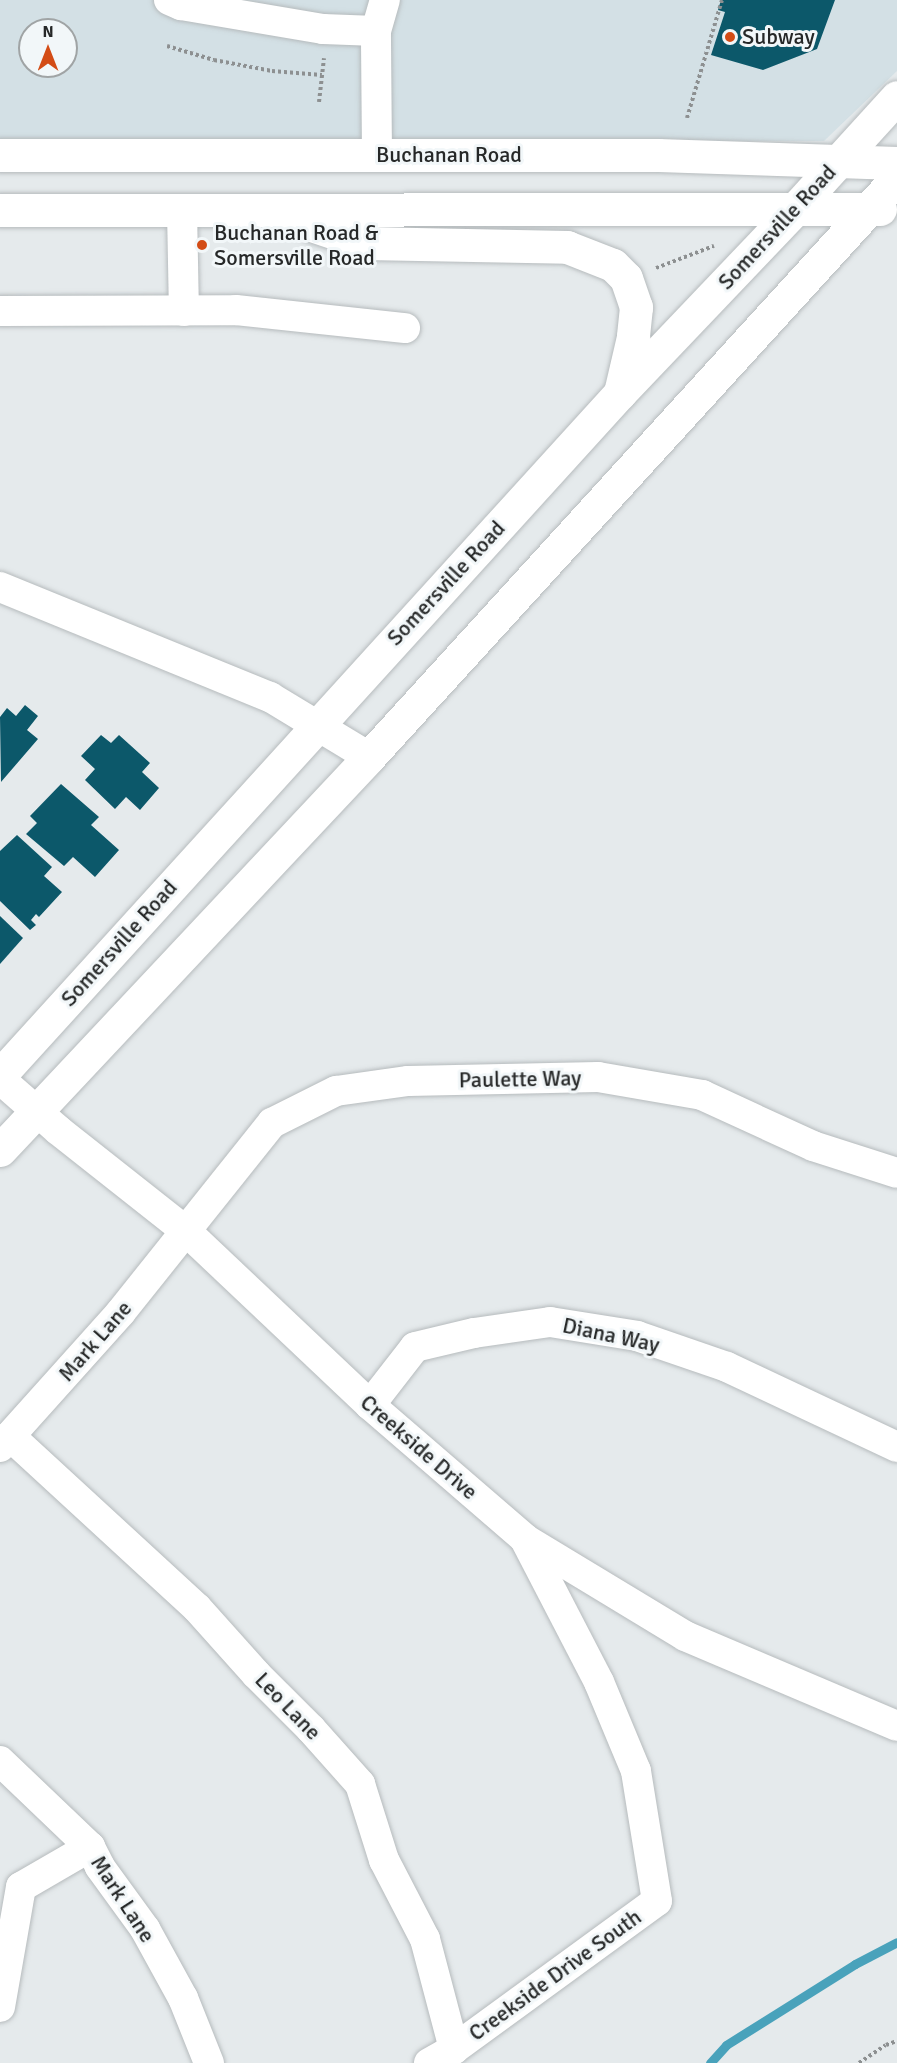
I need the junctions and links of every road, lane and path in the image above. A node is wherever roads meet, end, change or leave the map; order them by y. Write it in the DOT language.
graph roads {
  1 [pos="169,0"];
  2 [pos="385,0"];
  3 [pos="722,0"];
  4 [pos="277,10"];
  5 [pos="376,31"];
  6 [pos="167,46"];
  7 [pos="322,75"];
  8 [pos="897,97"];
  9 [pos="687,118"];
  10 [pos="0,155"];
  11 [pos="377,155"];
  12 [pos="840,160"];
  13 [pos="897,163"];
  14 [pos="897,178"];
  15 [pos="795,209"];
  16 [pos="882,209"];
  17 [pos="0,210"];
  18 [pos="182,210"];
  19 [pos="269,211"];
  20 [pos="723,243"];
  21 [pos="649,271"];
  22 [pos="0,311"];
  23 [pos="184,311"];
  24 [pos="405,328"];
  25 [pos="620,393"];
  26 [pos="0,587"];
  27 [pos="317,724"];
  28 [pos="369,757"];
  29 [pos="0,1077"];
  30 [pos="35,1111"];
  31 [pos="0,1150"];
  32 [pos="897,1173"];
  33 [pos="187,1232"];
  34 [pos="370,1405"];
  35 [pos="5,1441"];
  36 [pos="897,1447"];
  37 [pos="525,1539"];
  38 [pos="897,1726"];
  39 [pos="0,1761"];
  40 [pos="90,1847"];
  41 [pos="0,2007"];
  42 [pos="897,2042"];
  43 [pos="441,2056"];
  44 [pos="209,2063"];
  45 [pos="860,2063"];
  1 -- 4 [label="street"];
  2 -- 5 [label="street"];
  3 -- 9 [label="path"];
  4 -- 5 [label="street"];
  5 -- 11 [label="street"];
  6 -- 7 [label="path"];
  8 -- 12 [label="main road, Somersville Road"];
  10 -- 11 [label="main road, Buchanan Road"];
  11 -- 12 [label="main road, Buchanan Road"];
  12 -- 13 [label="main road, Buchanan Road"];
  12 -- 15 [label="main road, Somersville Road"];
  14 -- 16 [label="main road"];
  15 -- 16 [label="main road"];
  15 -- 19 [label="main road"];
  15 -- 25 [label="main road, Somersville Road"];
  16 -- 28 [label="main road"];
  17 -- 18 [label="main road"];
  18 -- 19 [label="main road"];
  18 -- 23 [label="street"];
  19 -- 25 [label="main road"];
  20 -- 21 [label="path"];
  22 -- 23 [label="street"];
  23 -- 24 [label="street"];
  25 -- 27 [label="main road, Somersville Road"];
  26 -- 27 [label="street"];
  27 -- 28 [label="street"];
  27 -- 29 [label="main road, Somersville Road"];
  28 -- 30 [label="main road"];
  29 -- 30 [label="street, Creekside Drive"];
  30 -- 31 [label="main road"];
  30 -- 33 [label="street, Creekside Drive"];
  32 -- 33 [label="street, Paulette Way"];
  33 -- 34 [label="street, Creekside Drive"];
  33 -- 35 [label="street, Mark Lane"];
  34 -- 36 [label="street, Diana Way"];
  34 -- 37 [label="street, Creekside Drive"];
  35 -- 43 [label="street, Leo Lane"];
  37 -- 38 [label="street, Creekside Drive"];
  37 -- 43 [label="street, Creekside Drive South"];
  39 -- 40 [label="street, Mark Lane"];
  40 -- 41 [label="street"];
  40 -- 44 [label="street, Mark Lane"];
  42 -- 45 [label="path"];
}
